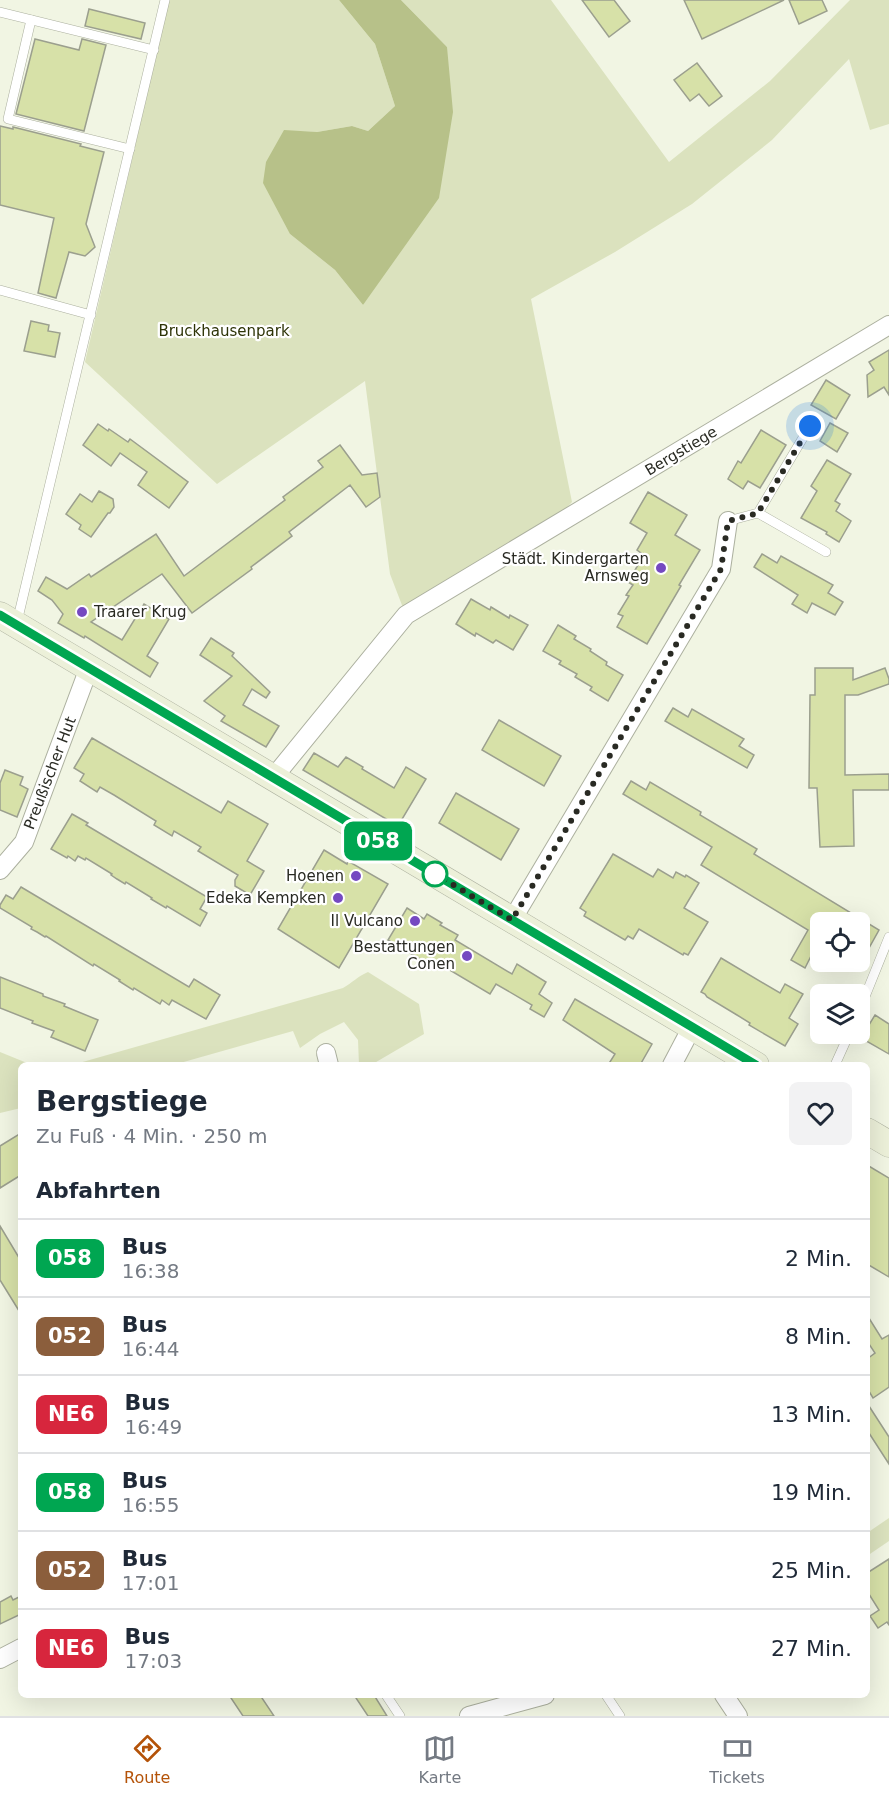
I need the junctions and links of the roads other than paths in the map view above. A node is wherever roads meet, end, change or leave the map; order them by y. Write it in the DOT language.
graph roads {
  1 [pos="165,0"];
  2 [pos="0,12"];
  3 [pos="31,20"];
  4 [pos="154,50"];
  5 [pos="4,118"];
  6 [pos="130,149"];
  7 [pos="0,290"];
  8 [pos="91,315"];
  9 [pos="889,325"];
  10 [pos="810,426"];
  11 [pos="758,513"];
  12 [pos="728,521"];
  13 [pos="826,552"];
  14 [pos="8,620"];
  15 [pos="89,668"];
  16 [pos="273,778"];
  17 [pos="0,870"];
  18 [pos="512,920"];
  19 [pos="889,937"];
  20 [pos="870,984"];
  21 [pos="692,1027"];
  22 [pos="844,1044"];
  23 [pos="674,1062"];
  24 [pos="751,1062"];
  25 [pos="836,1062"];
  26 [pos="870,1133"];
  27 [pos="889,1144"];
  28 [pos="18,1650"];
  29 [pos="0,1659"];
  30 [pos="388,1698"];
  31 [pos="531,1698"];
  32 [pos="608,1698"];
  33 [pos="726,1698"];
  34 [pos="400,1716"];
  35 [pos="469,1716"];
  36 [pos="620,1716"];
  37 [pos="738,1716"];
  1 -- 4 [label="lane"];
  2 -- 3 [label="lane"];
  3 -- 4 [label="lane"];
  3 -- 5 [label="lane"];
  4 -- 6 [label="lane"];
  5 -- 6 [label="lane"];
  6 -- 8 [label="lane"];
  7 -- 8 [label="lane"];
  8 -- 14 [label="lane"];
  9 -- 16 [label="street, Bergstiege"];
  10 -- 11 [label="lane"];
  11 -- 12 [label="lane"];
  11 -- 13 [label="lane"];
  12 -- 18 [label="street"];
  14 -- 15 [label="main road"];
  15 -- 16 [label="main road"];
  15 -- 17 [label="street, Preußischer Hut"];
  16 -- 18 [label="main road"];
  18 -- 21 [label="main road"];
  19 -- 20 [label="lane"];
  21 -- 23 [label="street"];
  21 -- 24 [label="main road"];
  22 -- 25 [label="lane"];
  26 -- 27 [label="main road"];
  28 -- 29 [label="street"];
  30 -- 34 [label="lane"];
  31 -- 35 [label="street"];
  32 -- 36 [label="lane"];
  33 -- 37 [label="street"];
}
